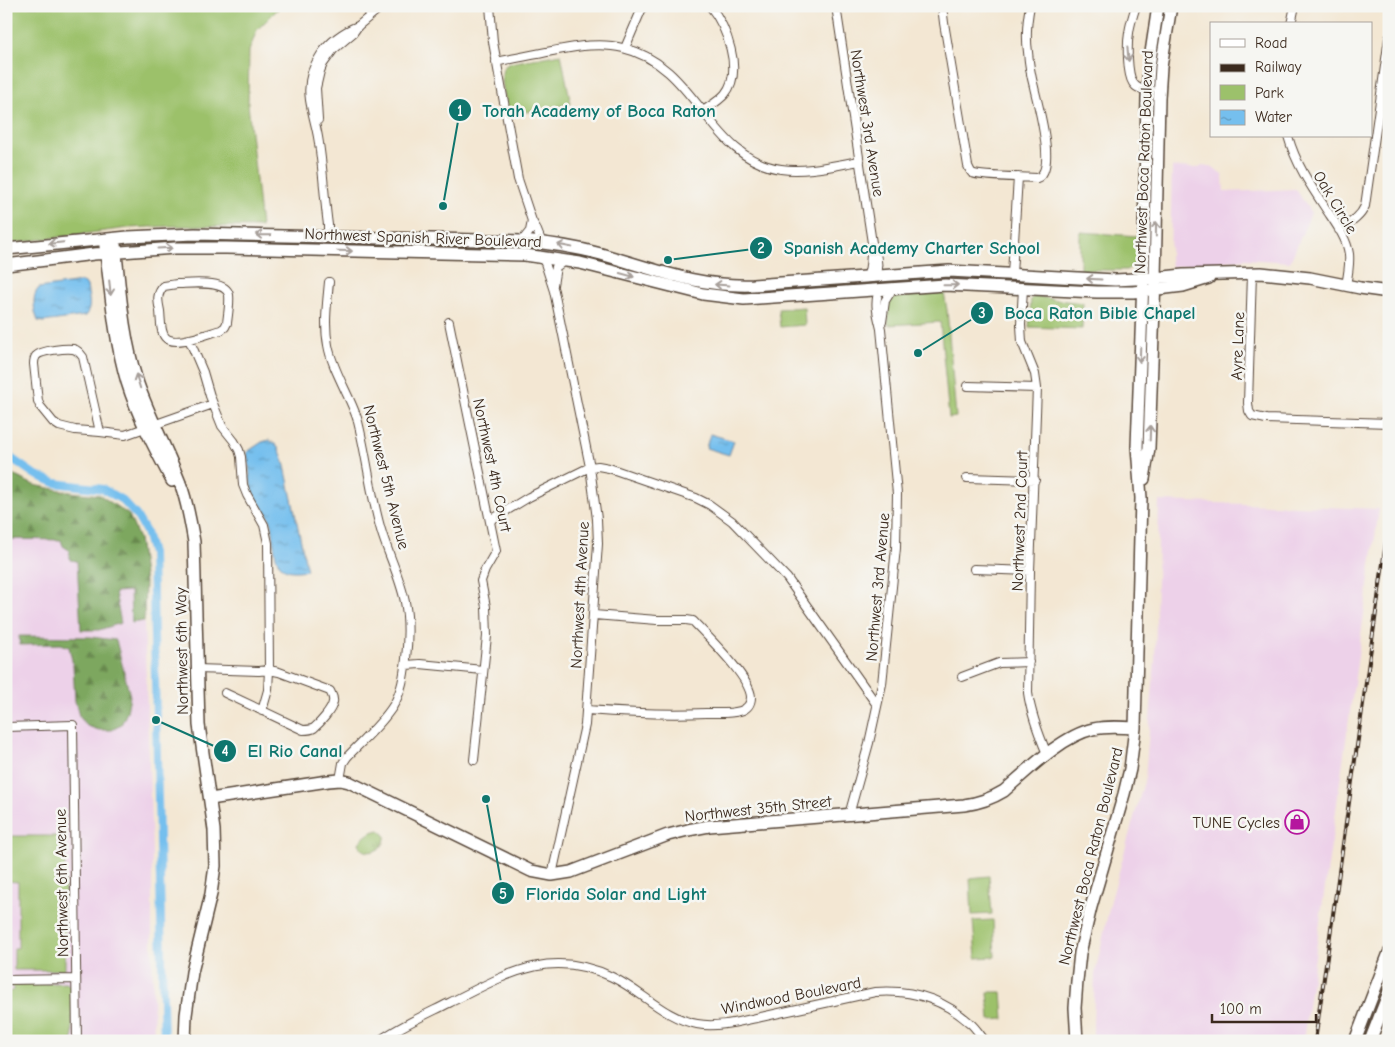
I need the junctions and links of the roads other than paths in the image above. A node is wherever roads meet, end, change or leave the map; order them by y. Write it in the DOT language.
graph roads {
  1 [pos="382,6"];
  2 [pos="490,6"];
  3 [pos="643,6"];
  4 [pos="710,6"];
  5 [pos="836,6"];
  6 [pos="942,6"];
  7 [pos="1030,6"];
  8 [pos="1136,6"];
  9 [pos="1158,6"];
  10 [pos="1170,6"];
  11 [pos="1295,6"];
  12 [pos="1291,22"];
  13 [pos="1389,38"];
  14 [pos="625,48"];
  15 [pos="496,62"];
  16 [pos="1160,81"];
  17 [pos="1147,90"];
  18 [pos="703,111"];
  19 [pos="1289,138"];
  20 [pos="860,161"];
  21 [pos="1018,177"];
  22 [pos="532,221"];
  23 [pos="1339,230"];
  24 [pos="328,237"];
  25 [pos="110,239"];
  26 [pos="522,242"];
  27 [pos="542,243"];
  28 [pos="6,249"];
  29 [pos="252,249"];
  30 [pos="111,252"];
  31 [pos="540,256"];
  32 [pos="565,260"];
  33 [pos="6,265"];
  34 [pos="952,271"];
  35 [pos="1252,273"];
  36 [pos="1012,274"];
  37 [pos="1222,275"];
  38 [pos="871,276"];
  39 [pos="1155,278"];
  40 [pos="1143,279"];
  41 [pos="329,282"];
  42 [pos="794,282"];
  43 [pos="1346,285"];
  44 [pos="553,287"];
  45 [pos="893,288"];
  46 [pos="1023,288"];
  47 [pos="880,289"];
  48 [pos="1155,290"];
  49 [pos="1142,292"];
  50 [pos="1389,292"];
  51 [pos="804,295"];
  52 [pos="728,298"];
  53 [pos="450,322"];
  54 [pos="881,329"];
  55 [pos="189,339"];
  56 [pos="968,386"];
  57 [pos="1037,388"];
  58 [pos="213,404"];
  59 [pos="1389,423"];
  60 [pos="150,427"];
  61 [pos="100,432"];
  62 [pos="590,467"];
  63 [pos="967,478"];
  64 [pos="1034,480"];
  65 [pos="1141,498"];
  66 [pos="491,520"];
  67 [pos="974,569"];
  68 [pos="1030,571"];
  69 [pos="594,615"];
  70 [pos="1029,662"];
  71 [pos="406,664"];
  72 [pos="197,669"];
  73 [pos="269,670"];
  74 [pos="483,670"];
  75 [pos="962,677"];
  76 [pos="225,693"];
  77 [pos="877,706"];
  78 [pos="587,710"];
  79 [pos="262,711"];
  80 [pos="6,727"];
  81 [pos="1135,728"];
  82 [pos="1047,754"];
  83 [pos="474,760"];
  84 [pos="340,780"];
  85 [pos="210,799"];
  86 [pos="849,815"];
  87 [pos="552,875"];
  88 [pos="1389,952"];
  89 [pos="76,978"];
  90 [pos="6,980"];
  91 [pos="1389,992"];
  92 [pos="1365,1013"];
  93 [pos="1384,1013"];
  94 [pos="77,1041"];
  95 [pos="185,1041"];
  96 [pos="379,1041"];
  97 [pos="985,1041"];
  98 [pos="1077,1041"];
  99 [pos="1355,1041"];
  100 [pos="1370,1041"];
  1 -- 24 [label="street"];
  2 -- 15 [label="street"];
  3 -- 14 [label="street"];
  4 -- 18 [label="street"];
  5 -- 20 [label="street, Northwest 3rd Avenue"];
  6 -- 21 [label="street"];
  7 -- 21 [label="street"];
  8 -- 17 [label="street, one-way"];
  9 -- 17 [label="street, Northwest Boca Raton Boulevard"];
  10 -- 16 [label="street, Northwest Boca Raton Boulevard"];
  11 -- 12 [label="street"];
  13 -- 23 [label="street"];
  14 -- 15 [label="street"];
  14 -- 18 [label="street"];
  15 -- 22 [label="street"];
  16 -- 17 [label="street"];
  39 -- 16 [label="street, Northwest Boca Raton Boulevard, one-way"];
  17 -- 40 [label="street, Northwest Boca Raton Boulevard"];
  18 -- 20 [label="street"];
  19 -- 23 [label="street, Oak Circle"];
  20 -- 38 [label="street, Northwest 3rd Avenue"];
  21 -- 36 [label="street"];
  22 -- 26 [label="street"];
  22 -- 27 [label="street"];
  23 -- 43 [label="street, Oak Circle"];
  24 -- 25 [label="street, Northwest Spanish River Boulevard, one-way"];
  24 -- 26 [label="street, Northwest Spanish River Boulevard"];
  24 -- 29 [label="street"];
  25 -- 28 [label="street, Northwest Spanish River Boulevard, one-way"];
  25 -- 30 [label="street, Northwest 6th Way"];
  26 -- 27 [label="street, Northwest Spanish River Boulevard"];
  42 -- 27 [label="street, Northwest Spanish River Boulevard, one-way"];
  30 -- 29 [label="street, Northwest Spanish River Boulevard, one-way"];
  29 -- 31 [label="street, Northwest Spanish River Boulevard, one-way"];
  30 -- 33 [label="street, Northwest Spanish River Boulevard"];
  30 -- 60 [label="street, Northwest 6th Way"];
  31 -- 32 [label="street, Northwest Spanish River Boulevard"];
  31 -- 44 [label="street, Northwest 4th Avenue"];
  32 -- 44 [label="street, Northwest 4th Avenue"];
  32 -- 52 [label="street, Northwest Spanish River Boulevard, one-way"];
  34 -- 36 [label="street, Northwest Spanish River Boulevard"];
  34 -- 38 [label="street, Northwest Spanish River Boulevard"];
  34 -- 47 [label="street"];
  35 -- 37 [label="street, Northwest Spanish River Boulevard"];
  35 -- 43 [label="street, Northwest Spanish River Boulevard"];
  35 -- 59 [label="street, Ayre Lane"];
  40 -- 36 [label="street, Northwest Spanish River Boulevard, one-way"];
  37 -- 39 [label="street, Northwest Spanish River Boulevard"];
  37 -- 48 [label="street, Northwest Spanish River Boulevard"];
  38 -- 42 [label="street, Northwest Spanish River Boulevard"];
  38 -- 51 [label="street"];
  39 -- 40 [label="street, Northwest Spanish River Boulevard"];
  39 -- 48 [label="street, Northwest Boca Raton Boulevard"];
  40 -- 49 [label="street, Northwest Boca Raton Boulevard"];
  41 -- 71 [label="street, Northwest 5th Avenue"];
  42 -- 52 [label="street"];
  43 -- 50 [label="street, Northwest Spanish River Boulevard"];
  44 -- 62 [label="street, Northwest 4th Avenue"];
  45 -- 46 [label="street, Northwest Spanish River Boulevard, one-way"];
  45 -- 47 [label="street, Northwest Spanish River Boulevard"];
  45 -- 54 [label="street, Northwest 3rd Avenue"];
  46 -- 49 [label="street, Northwest Spanish River Boulevard"];
  46 -- 57 [label="street, Northwest 2nd Court"];
  47 -- 51 [label="street, Northwest Spanish River Boulevard"];
  47 -- 54 [label="street, Northwest 3rd Avenue"];
  48 -- 49 [label="street, Northwest Spanish River Boulevard"];
  65 -- 48 [label="street, Northwest Boca Raton Boulevard, one-way"];
  49 -- 65 [label="street, Northwest Boca Raton Boulevard, one-way"];
  51 -- 52 [label="street, Northwest Spanish River Boulevard"];
  53 -- 66 [label="street, Northwest 4th Court"];
  54 -- 77 [label="street, Northwest 3rd Avenue"];
  55 -- 55 [label="street"];
  55 -- 58 [label="street"];
  56 -- 57 [label="street"];
  57 -- 64 [label="street, Northwest 2nd Court"];
  58 -- 60 [label="street"];
  58 -- 73 [label="street"];
  60 -- 61 [label="street"];
  60 -- 72 [label="street, Northwest 6th Way"];
  61 -- 61 [label="street"];
  62 -- 66 [label="street"];
  62 -- 69 [label="street, Northwest 4th Avenue"];
  62 -- 77 [label="street"];
  63 -- 64 [label="street"];
  64 -- 68 [label="street, Northwest 2nd Court"];
  65 -- 81 [label="street, Northwest Boca Raton Boulevard"];
  66 -- 74 [label="street, Northwest 4th Court"];
  67 -- 68 [label="street"];
  68 -- 70 [label="street, Northwest 2nd Court"];
  69 -- 78 [label="street, Northwest 4th Avenue"];
  69 -- 78 [label="street"];
  70 -- 75 [label="street"];
  70 -- 82 [label="street, Northwest 2nd Court"];
  71 -- 74 [label="street"];
  71 -- 84 [label="street, Northwest 5th Avenue"];
  72 -- 73 [label="street"];
  72 -- 85 [label="street, Northwest 6th Way"];
  73 -- 79 [label="street"];
  73 -- 79 [label="street"];
  74 -- 83 [label="street, Northwest 4th Court"];
  76 -- 79 [label="street"];
  77 -- 86 [label="street, Northwest 3rd Avenue"];
  78 -- 87 [label="street, Northwest 4th Avenue"];
  80 -- 89 [label="street, Northwest 6th Avenue"];
  81 -- 82 [label="street, Northwest 35th Street"];
  81 -- 98 [label="street, Northwest Boca Raton Boulevard"];
  82 -- 86 [label="street, Northwest 35th Street"];
  84 -- 85 [label="street, Northwest 35th Street"];
  84 -- 87 [label="street, Northwest 35th Street"];
  85 -- 95 [label="street, Northwest 6th Way"];
  86 -- 87 [label="street, Northwest 35th Street"];
  88 -- 92 [label="street"];
  89 -- 90 [label="street"];
  89 -- 94 [label="street, Northwest 6th Avenue"];
  91 -- 93 [label="street"];
  92 -- 93 [label="street"];
  92 -- 99 [label="street"];
  93 -- 100 [label="street"];
  96 -- 97 [label="street, Windwood Boulevard"];
}
